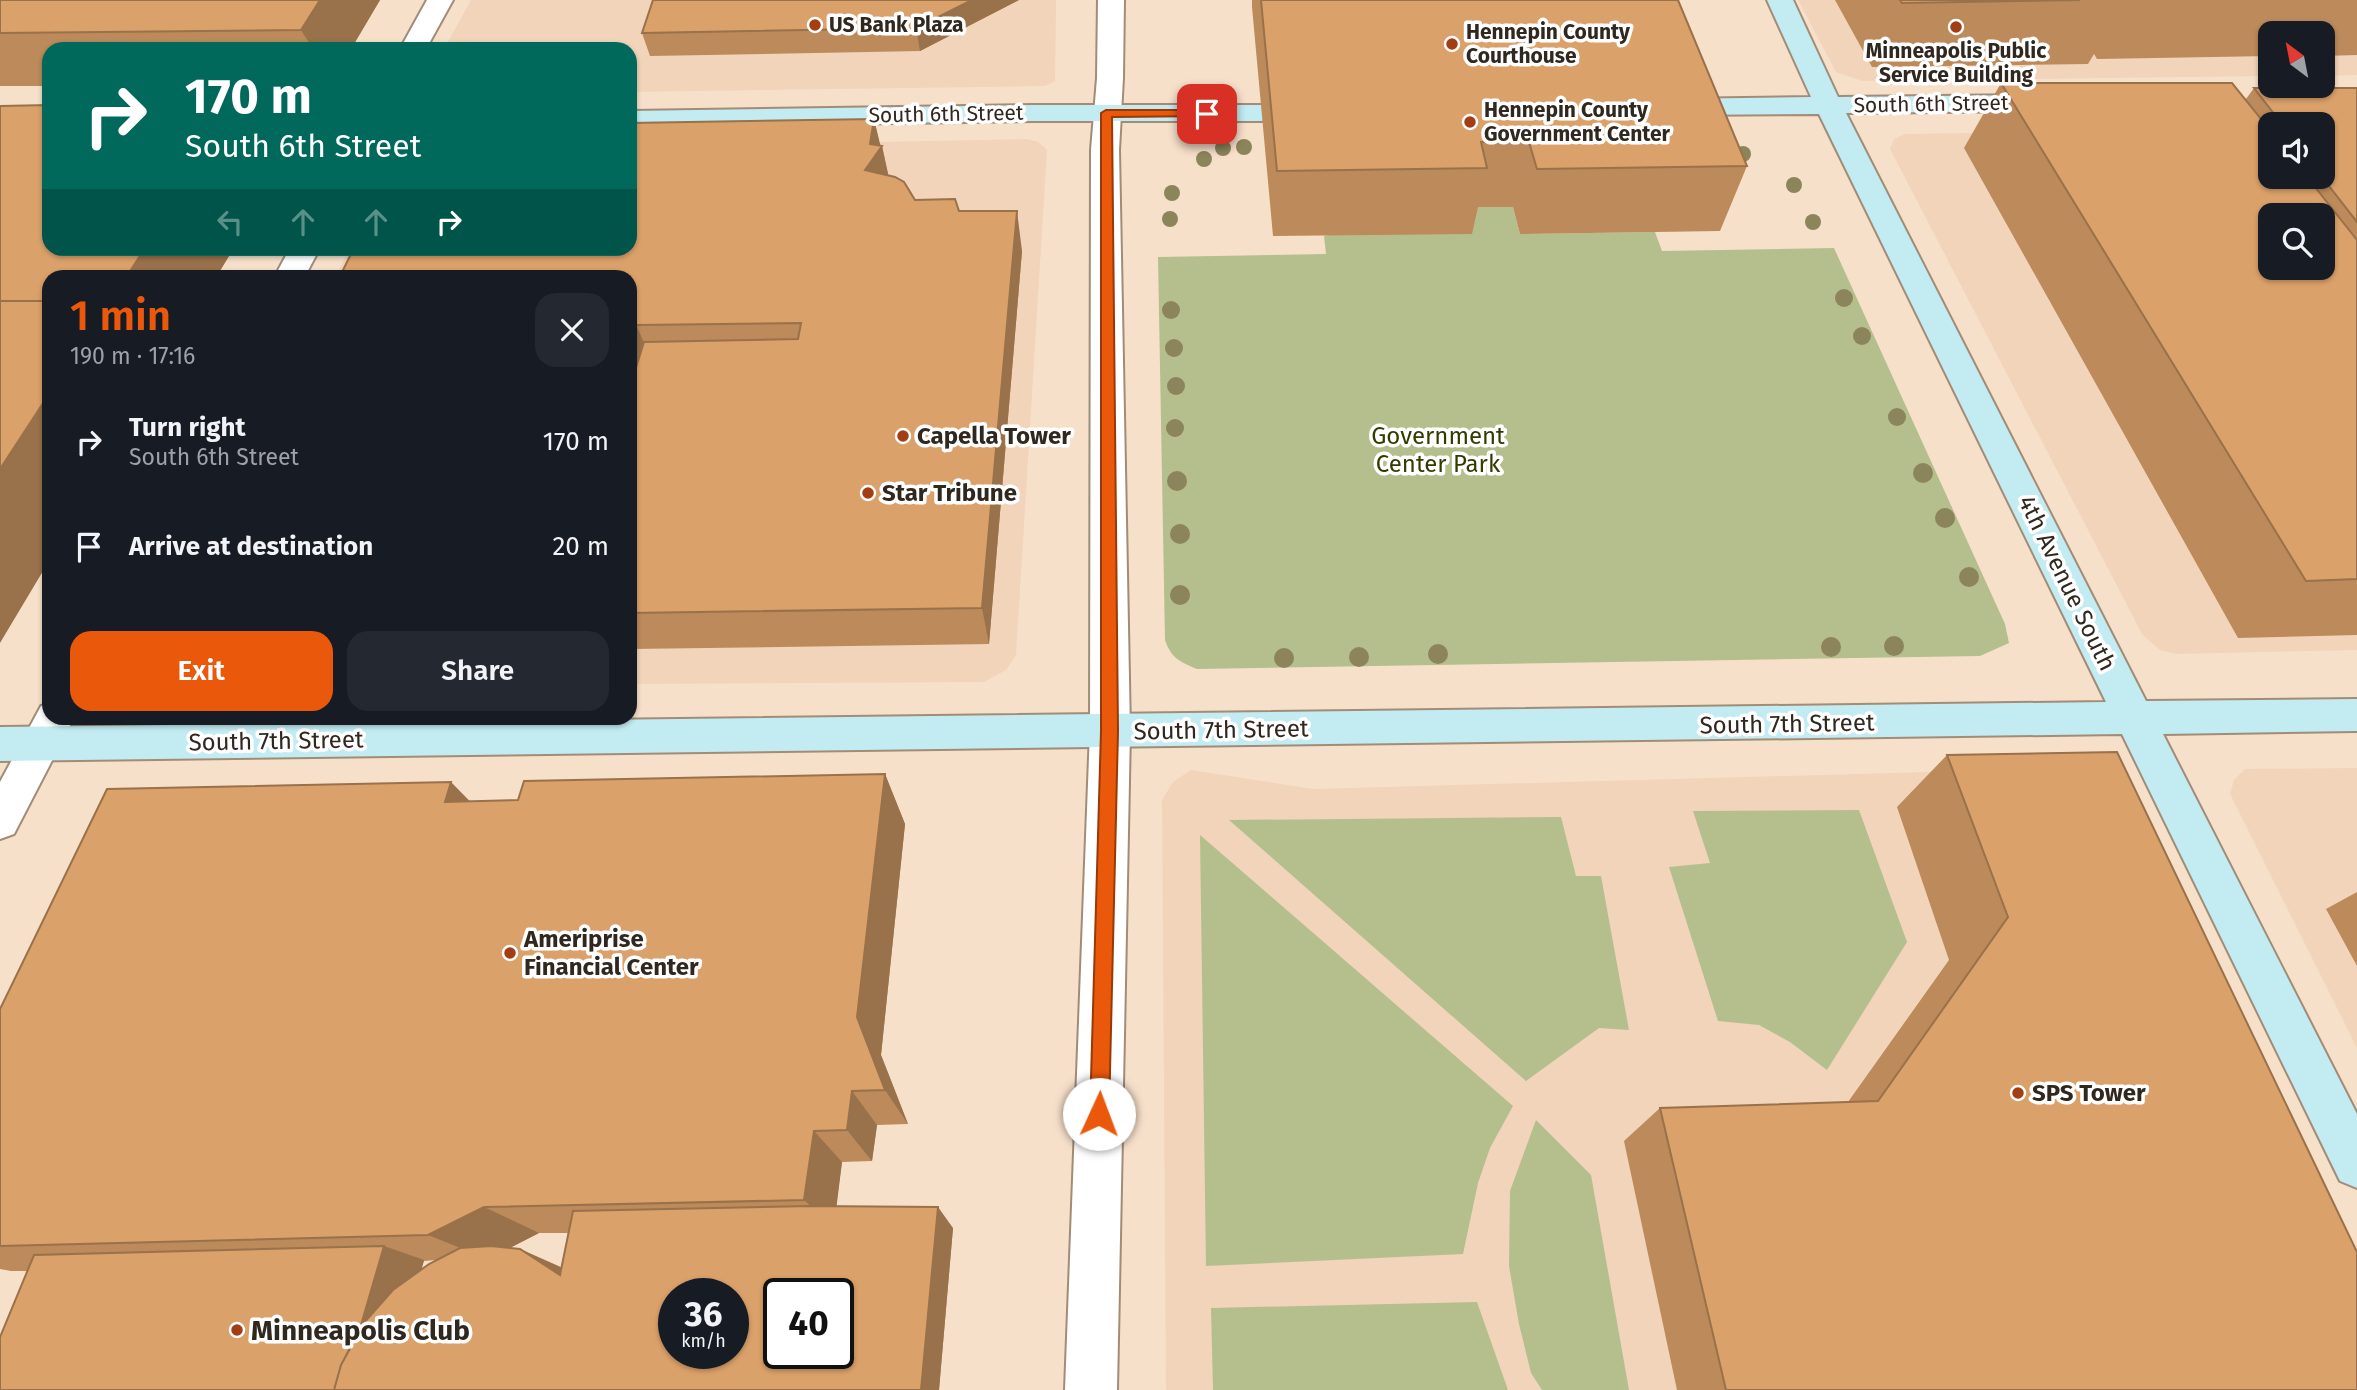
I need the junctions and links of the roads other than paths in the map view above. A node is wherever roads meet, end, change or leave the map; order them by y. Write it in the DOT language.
graph roads {
  1 [pos="440,0"];
  2 [pos="1111,0"];
  3 [pos="1780,0"];
  4 [pos="417,42"];
  5 [pos="2071,103"];
  6 [pos="1829,105"];
  7 [pos="1673,107"];
  8 [pos="1106,113"];
  9 [pos="1261,113"];
  10 [pos="637,119"];
  11 [pos="2357,715"];
  12 [pos="2135,719"];
  13 [pos="48,730"];
  14 [pos="1110,731"];
  15 [pos="0,744"];
  16 [pos="0,821"];
  17 [pos="2357,1164"];
  18 [pos="1091,1390"];
  1 -- 4 [label="street"];
  2 -- 8 [label="street"];
  3 -- 6 [label="main road, 4th Avenue South"];
  5 -- 6 [label="main road, South 6th Street"];
  6 -- 7 [label="main road, South 6th Street"];
  6 -- 12 [label="main road, 4th Avenue South"];
  8 -- 9 [label="main road, South 6th Street"];
  8 -- 10 [label="main road, South 6th Street"];
  8 -- 14 [label="street"];
  11 -- 12 [label="main road, South 7th Street"];
  12 -- 14 [label="main road, South 7th Street"];
  12 -- 17 [label="main road, 4th Avenue South"];
  13 -- 14 [label="main road, South 7th Street"];
  13 -- 15 [label="main road, South 7th Street"];
  13 -- 16 [label="street"];
  14 -- 18 [label="street"];
}
